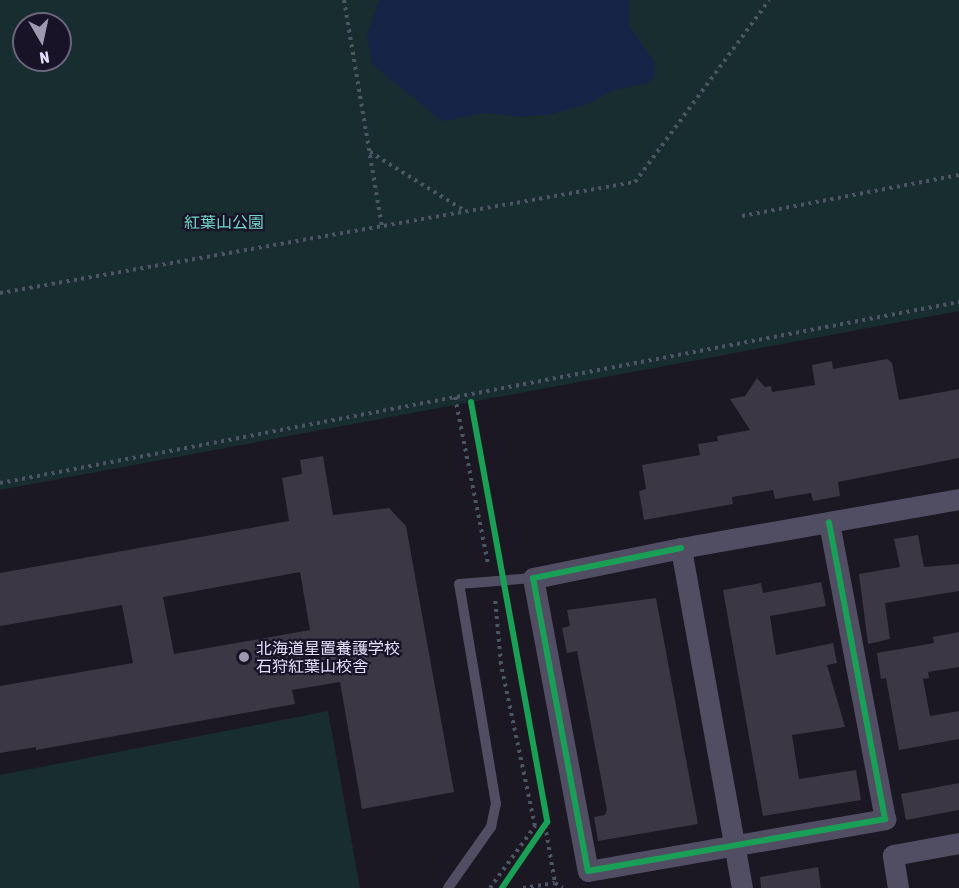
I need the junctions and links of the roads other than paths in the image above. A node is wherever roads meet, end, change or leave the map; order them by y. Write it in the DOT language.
graph roads {
  1 [pos="959,500"];
  2 [pos="830,522"];
  3 [pos="681,548"];
  4 [pos="533,578"];
  5 [pos="959,843"];
  6 [pos="735,846"];
  7 [pos="448,888"];
  8 [pos="742,888"];
  9 [pos="898,888"];
  1 -- 2 [label="street"];
  2 -- 3 [label="street"];
  2 -- 6 [label="street"];
  3 -- 4 [label="street"];
  3 -- 6 [label="street"];
  4 -- 6 [label="street"];
  4 -- 7 [label="lane"];
  5 -- 9 [label="street"];
  6 -- 8 [label="street"];
}
